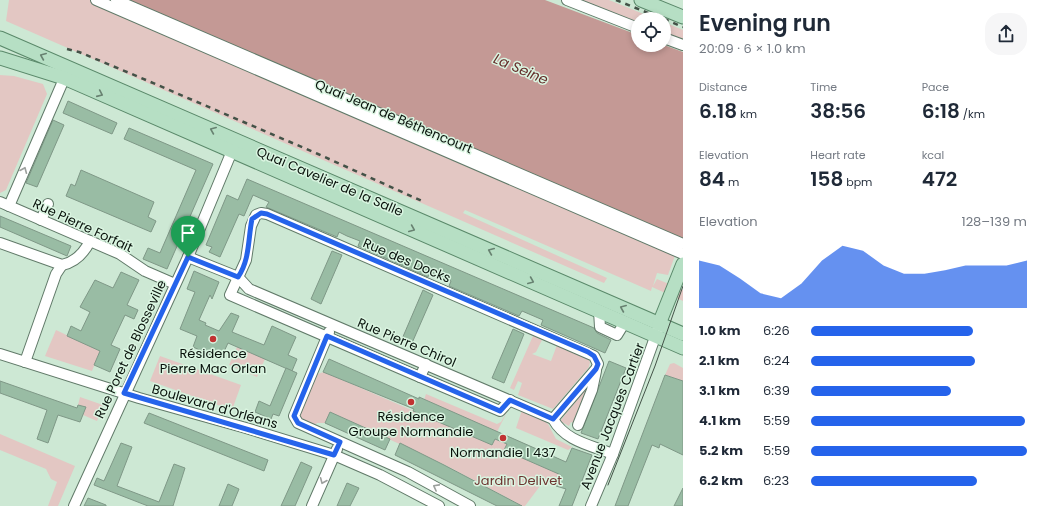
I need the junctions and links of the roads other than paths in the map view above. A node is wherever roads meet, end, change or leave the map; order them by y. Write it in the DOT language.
graph roads {
  1 [pos="96,0"];
  2 [pos="116,0"];
  3 [pos="567,0"];
  4 [pos="641,0"];
  5 [pos="683,17"];
  6 [pos="631,25"];
  7 [pos="0,38"];
  8 [pos="671,41"];
  9 [pos="683,45"];
  10 [pos="0,58"];
  11 [pos="67,73"];
  12 [pos="246,144"];
  13 [pos="232,152"];
  14 [pos="5,204"];
  15 [pos="48,204"];
  16 [pos="41,220"];
  17 [pos="90,240"];
  18 [pos="0,243"];
  19 [pos="683,244"];
  20 [pos="683,254"];
  21 [pos="188,257"];
  22 [pos="683,264"];
  23 [pos="62,265"];
  24 [pos="238,277"];
  25 [pos="175,284"];
  26 [pos="332,324"];
  27 [pos="658,329"];
  28 [pos="683,334"];
  29 [pos="327,336"];
  30 [pos="683,348"];
  31 [pos="0,354"];
  32 [pos="25,362"];
  33 [pos="426,364"];
  34 [pos="596,369"];
  35 [pos="420,377"];
  36 [pos="124,393"];
  37 [pos="510,400"];
  38 [pos="553,419"];
  39 [pos="578,426"];
  40 [pos="340,442"];
  41 [pos="613,454"];
  42 [pos="334,455"];
  43 [pos="74,506"];
  44 [pos="312,506"];
  45 [pos="439,506"];
  46 [pos="470,506"];
  47 [pos="591,506"];
  1 -- 20 [label="street, Quai Jean de Béthencourt"];
  2 -- 19 [label="street, Quai Jean de Béthencourt"];
  3 -- 6 [label="street"];
  4 -- 5 [label="main road"];
  11 -- 7 [label="main road, Quai Cavelier de la Salle, one-way"];
  8 -- 9 [label="street"];
  10 -- 11 [label="main road, Quai Cavelier de la Salle"];
  12 -- 11 [label="main road, Quai Cavelier de la Salle, one-way"];
  11 -- 13 [label="main road, Quai Cavelier de la Salle, one-way"];
  14 -- 11 [label="street, one-way"];
  12 -- 13 [label="street"];
  27 -- 12 [label="main road, Quai Cavelier de la Salle, one-way"];
  13 -- 21 [label="street, Rue Poret de Blosseville"];
  13 -- 27 [label="main road, Quai Cavelier de la Salle, one-way"];
  14 -- 16 [label="street, Rue Pierre Forfait"];
  15 -- 16 [label="street"];
  16 -- 17 [label="street, Rue Pierre Forfait"];
  17 -- 23 [label="street"];
  17 -- 25 [label="street, Rue Pierre Forfait"];
  18 -- 23 [label="street"];
  21 -- 24 [label="street, Rue Pierre Chirol"];
  21 -- 25 [label="street, Rue Poret de Blosseville"];
  22 -- 27 [label="main road"];
  23 -- 32 [label="street"];
  24 -- 26 [label="street, Rue Pierre Chirol"];
  24 -- 29 [label="street"];
  24 -- 34 [label="street, Rue des Docks"];
  25 -- 36 [label="street, Rue Poret de Blosseville"];
  26 -- 29 [label="street"];
  26 -- 33 [label="street, Rue Pierre Chirol"];
  27 -- 28 [label="main road"];
  27 -- 30 [label="main road"];
  27 -- 41 [label="street, Avenue Jacques Cartier"];
  29 -- 35 [label="street"];
  29 -- 40 [label="street"];
  31 -- 32 [label="street, Boulevard d'Orléans"];
  32 -- 36 [label="street, Boulevard d'Orléans"];
  33 -- 35 [label="street"];
  33 -- 37 [label="street, Rue Pierre Chirol"];
  34 -- 38 [label="street"];
  34 -- 39 [label="street"];
  35 -- 37 [label="street"];
  36 -- 42 [label="street, Boulevard d'Orléans"];
  36 -- 43 [label="street, Rue Poret de Blosseville"];
  37 -- 38 [label="street, Rue Pierre Chirol"];
  38 -- 41 [label="street, Rue Pierre Chirol"];
  40 -- 42 [label="street"];
  46 -- 40 [label="street, one-way"];
  41 -- 47 [label="street, Avenue Jacques Cartier"];
  42 -- 44 [label="street, one-way"];
  42 -- 45 [label="street, Boulevard d'Orléans"];
}
